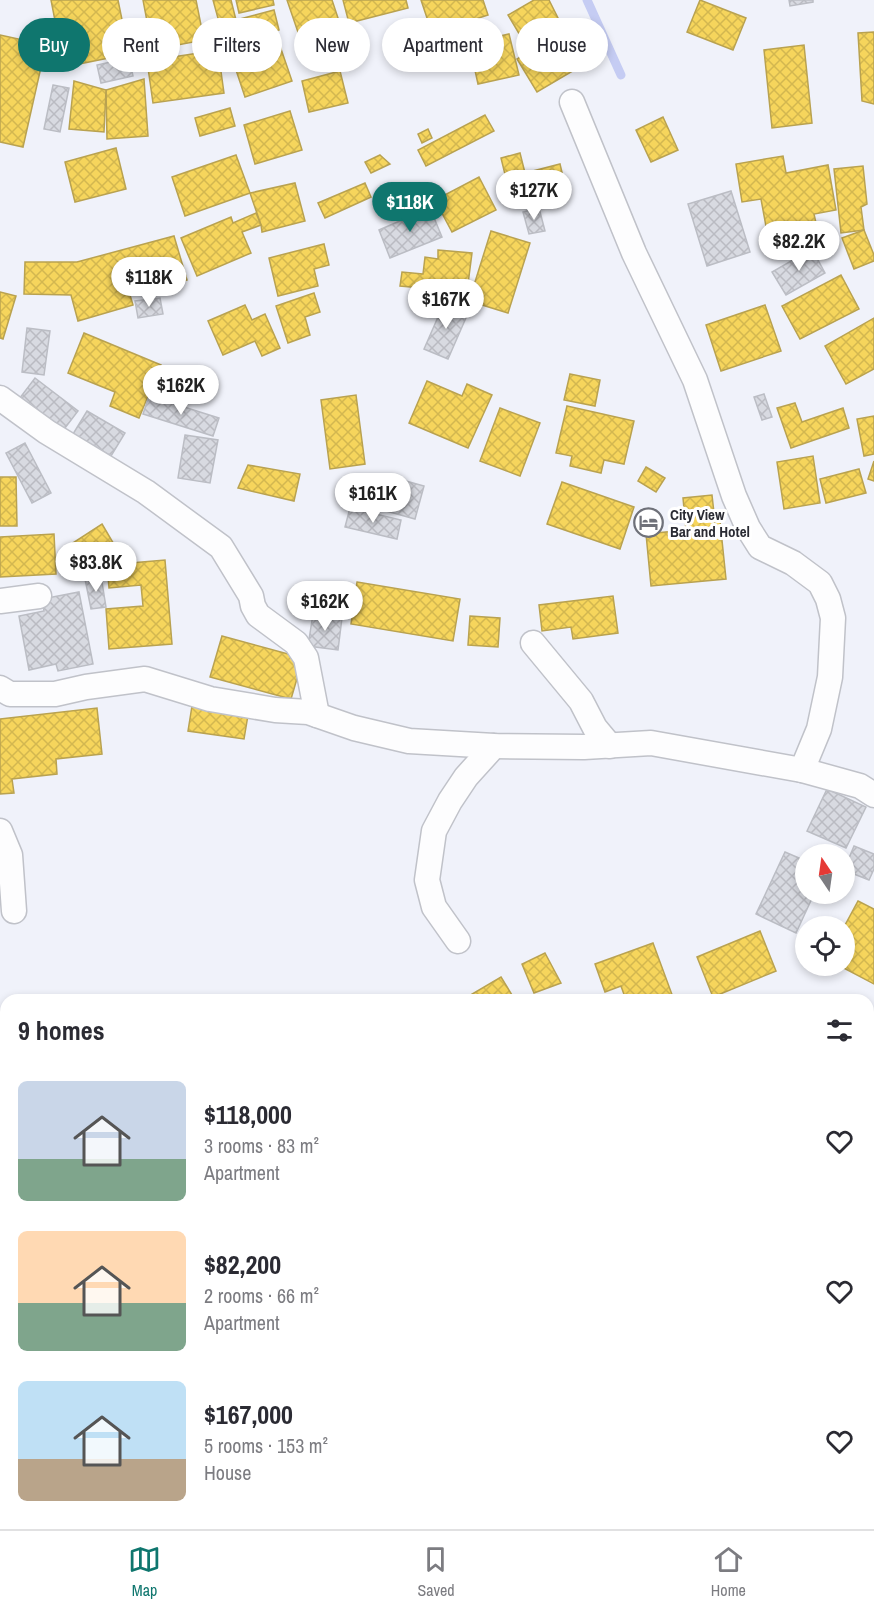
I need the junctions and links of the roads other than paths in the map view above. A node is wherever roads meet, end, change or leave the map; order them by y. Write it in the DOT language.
graph roads {
  1 [pos="572,102"];
  2 [pos="0,398"];
  3 [pos="39,596"];
  4 [pos="0,601"];
  5 [pos="533,643"];
  6 [pos="0,688"];
  7 [pos="317,715"];
  8 [pos="494,746"];
  9 [pos="610,746"];
  10 [pos="802,770"];
  11 [pos="874,795"];
  12 [pos="0,831"];
  13 [pos="14,911"];
  14 [pos="458,941"];
  1 -- 10 [label="street"];
  2 -- 7 [label="street"];
  3 -- 4 [label="street"];
  5 -- 9 [label="street"];
  6 -- 7 [label="street"];
  7 -- 8 [label="street"];
  8 -- 9 [label="street"];
  8 -- 14 [label="street"];
  9 -- 10 [label="street"];
  10 -- 11 [label="street"];
  12 -- 13 [label="street"];
}
